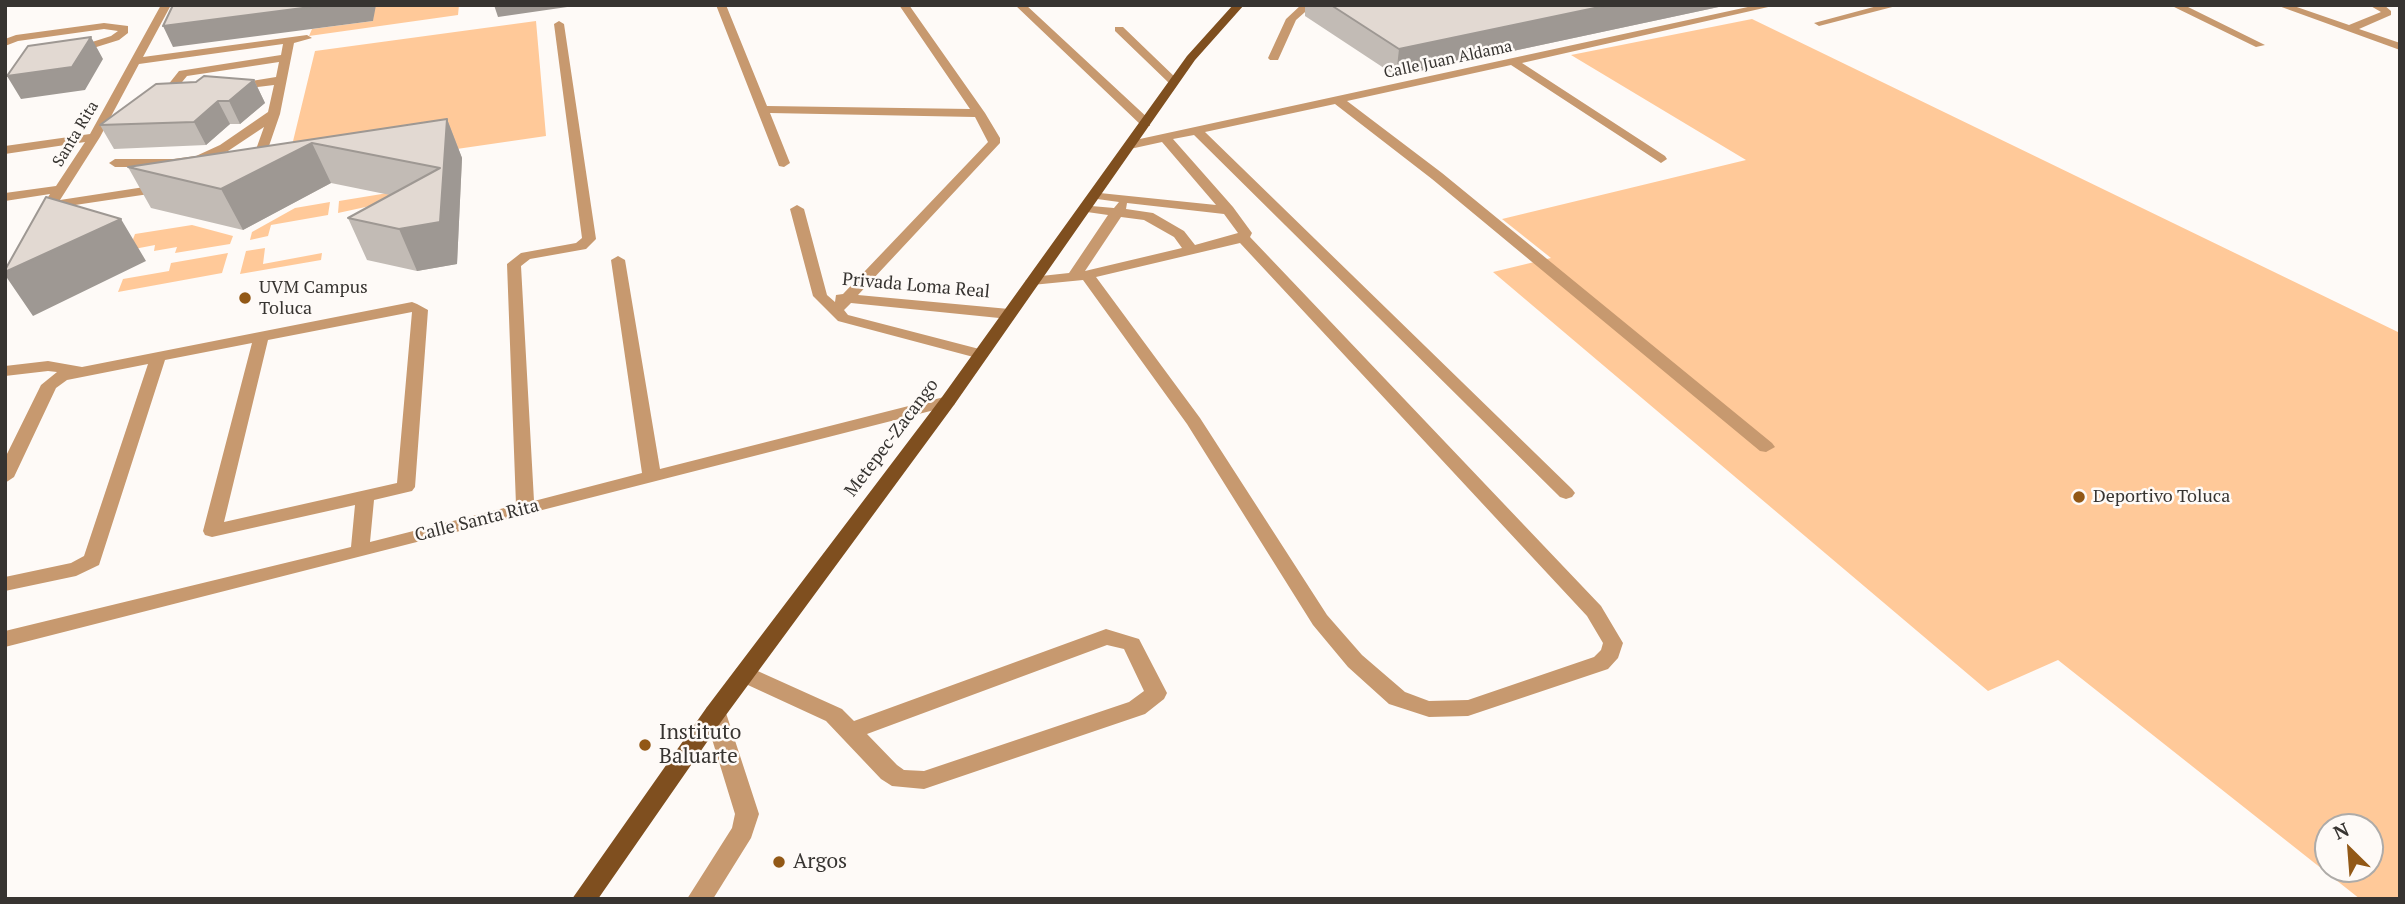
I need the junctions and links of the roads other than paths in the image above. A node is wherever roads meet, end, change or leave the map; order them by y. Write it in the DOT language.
graph roads {
  1 [pos="166,5"];
  2 [pos="721,5"];
  3 [pos="904,5"];
  4 [pos="1020,5"];
  5 [pos="1239,5"];
  6 [pos="1308,5"];
  7 [pos="1772,5"];
  8 [pos="1895,5"];
  9 [pos="2175,5"];
  10 [pos="2281,5"];
  11 [pos="2374,5"];
  12 [pos="1819,23"];
  13 [pos="559,24"];
  14 [pos="140,25"];
  15 [pos="1119,29"];
  16 [pos="2349,29"];
  17 [pos="307,38"];
  18 [pos="289,41"];
  19 [pos="5,43"];
  20 [pos="2260,45"];
  21 [pos="2400,47"];
  22 [pos="68,54"];
  23 [pos="286,58"];
  24 [pos="1274,58"];
  25 [pos="136,61"];
  26 [pos="1513,62"];
  27 [pos="282,80"];
  28 [pos="1174,82"];
  29 [pos="219,89"];
  30 [pos="182,96"];
  31 [pos="1338,100"];
  32 [pos="763,109"];
  33 [pos="979,113"];
  34 [pos="274,114"];
  35 [pos="1146,123"];
  36 [pos="1197,131"];
  37 [pos="94,137"];
  38 [pos="1165,138"];
  39 [pos="1130,145"];
  40 [pos="5,150"];
  41 [pos="204,158"];
  42 [pos="1661,159"];
  43 [pos="244,161"];
  44 [pos="115,163"];
  45 [pos="783,163"];
  46 [pos="240,177"];
  47 [pos="173,186"];
  48 [pos="61,189"];
  49 [pos="1095,195"];
  50 [pos="6,198"];
  51 [pos="1128,198"];
  52 [pos="51,205"];
  53 [pos="1085,208"];
  54 [pos="797,209"];
  55 [pos="1228,209"];
  56 [pos="1118,211"];
  57 [pos="43,216"];
  58 [pos="1243,238"];
  59 [pos="1191,250"];
  60 [pos="618,260"];
  61 [pos="1080,276"];
  62 [pos="1032,281"];
  63 [pos="820,296"];
  64 [pos="848,298"];
  65 [pos="911,304"];
  66 [pos="835,311"];
  67 [pos="1009,314"];
  68 [pos="894,331"];
  69 [pos="261,337"];
  70 [pos="981,354"];
  71 [pos="158,358"];
  72 [pos="5,371"];
  73 [pos="84,372"];
  74 [pos="948,401"];
  75 [pos="1766,447"];
  76 [pos="5,477"];
  77 [pos="652,477"];
  78 [pos="1566,493"];
  79 [pos="365,496"];
  80 [pos="525,509"];
  81 [pos="360,551"];
  82 [pos="5,584"];
  83 [pos="5,639"];
  84 [pos="744,674"];
  85 [pos="715,713"];
  86 [pos="851,731"];
  87 [pos="584,899"];
  88 [pos="699,899"];
  1 -- 14 [label="street, Santa Rita"];
  2 -- 32 [label="street"];
  3 -- 33 [label="street"];
  4 -- 35 [label="street"];
  5 -- 28 [label="main road, Metepec-Zacango"];
  6 -- 24 [label="street"];
  7 -- 26 [label="street, Calle Juan Aldama"];
  8 -- 12 [label="street"];
  9 -- 20 [label="street"];
  10 -- 16 [label="street"];
  11 -- 16 [label="street"];
  13 -- 80 [label="street"];
  14 -- 19 [label="street"];
  14 -- 22 [label="street"];
  14 -- 25 [label="street, Santa Rita"];
  15 -- 28 [label="street"];
  16 -- 21 [label="street"];
  17 -- 18 [label="street"];
  18 -- 23 [label="street"];
  18 -- 25 [label="street"];
  23 -- 27 [label="street"];
  23 -- 30 [label="street"];
  25 -- 37 [label="street, Santa Rita"];
  26 -- 31 [label="street, Calle Juan Aldama"];
  26 -- 42 [label="street"];
  27 -- 29 [label="street"];
  27 -- 34 [label="street"];
  28 -- 35 [label="main road, Metepec-Zacango"];
  31 -- 36 [label="street, Calle Juan Aldama"];
  31 -- 75 [label="street"];
  32 -- 33 [label="street"];
  32 -- 45 [label="street"];
  33 -- 64 [label="street"];
  34 -- 41 [label="street"];
  34 -- 43 [label="street"];
  35 -- 39 [label="main road, Metepec-Zacango"];
  36 -- 38 [label="street, Calle Juan Aldama"];
  36 -- 78 [label="street"];
  37 -- 40 [label="street"];
  37 -- 48 [label="street, Santa Rita"];
  38 -- 39 [label="street, Calle Juan Aldama"];
  38 -- 55 [label="street"];
  39 -- 49 [label="main road, Metepec-Zacango"];
  41 -- 43 [label="street"];
  41 -- 44 [label="street"];
  43 -- 46 [label="street"];
  47 -- 52 [label="street"];
  48 -- 50 [label="street"];
  48 -- 52 [label="street, Santa Rita"];
  49 -- 51 [label="street"];
  49 -- 53 [label="main road, Metepec-Zacango"];
  51 -- 55 [label="street"];
  51 -- 56 [label="street"];
  52 -- 57 [label="street, Santa Rita"];
  53 -- 56 [label="street"];
  53 -- 62 [label="main road, Metepec-Zacango"];
  54 -- 63 [label="street, Privada Loma Real"];
  55 -- 58 [label="street"];
  56 -- 59 [label="street"];
  56 -- 61 [label="street"];
  58 -- 59 [label="street"];
  58 -- 61 [label="street"];
  59 -- 61 [label="street"];
  60 -- 77 [label="street"];
  61 -- 62 [label="street"];
  62 -- 67 [label="main road, Metepec-Zacango"];
  63 -- 64 [label="street, Privada Loma Real"];
  63 -- 66 [label="street, Privada Loma Real"];
  64 -- 65 [label="street, Privada Loma Real"];
  64 -- 66 [label="street"];
  65 -- 67 [label="street, Privada Loma Real"];
  65 -- 68 [label="street"];
  66 -- 68 [label="street, Privada Loma Real"];
  67 -- 70 [label="main road, Metepec-Zacango"];
  68 -- 70 [label="street, Privada Loma Real"];
  69 -- 71 [label="street"];
  69 -- 79 [label="street"];
  69 -- 79 [label="street"];
  70 -- 74 [label="main road, Metepec-Zacango"];
  71 -- 73 [label="street"];
  71 -- 82 [label="street"];
  72 -- 73 [label="street"];
  73 -- 76 [label="street"];
  74 -- 77 [label="street, Calle Santa Rita"];
  74 -- 84 [label="main road, Metepec-Zacango"];
  77 -- 80 [label="street, Calle Santa Rita"];
  79 -- 81 [label="street"];
  80 -- 81 [label="street, Calle Santa Rita"];
  81 -- 83 [label="street, Calle Santa Rita"];
  84 -- 85 [label="main road, Metepec-Zacango"];
  84 -- 86 [label="street"];
  85 -- 87 [label="main road, Metepec-Zacango"];
  85 -- 88 [label="street"];
  86 -- 86 [label="street"];
}
